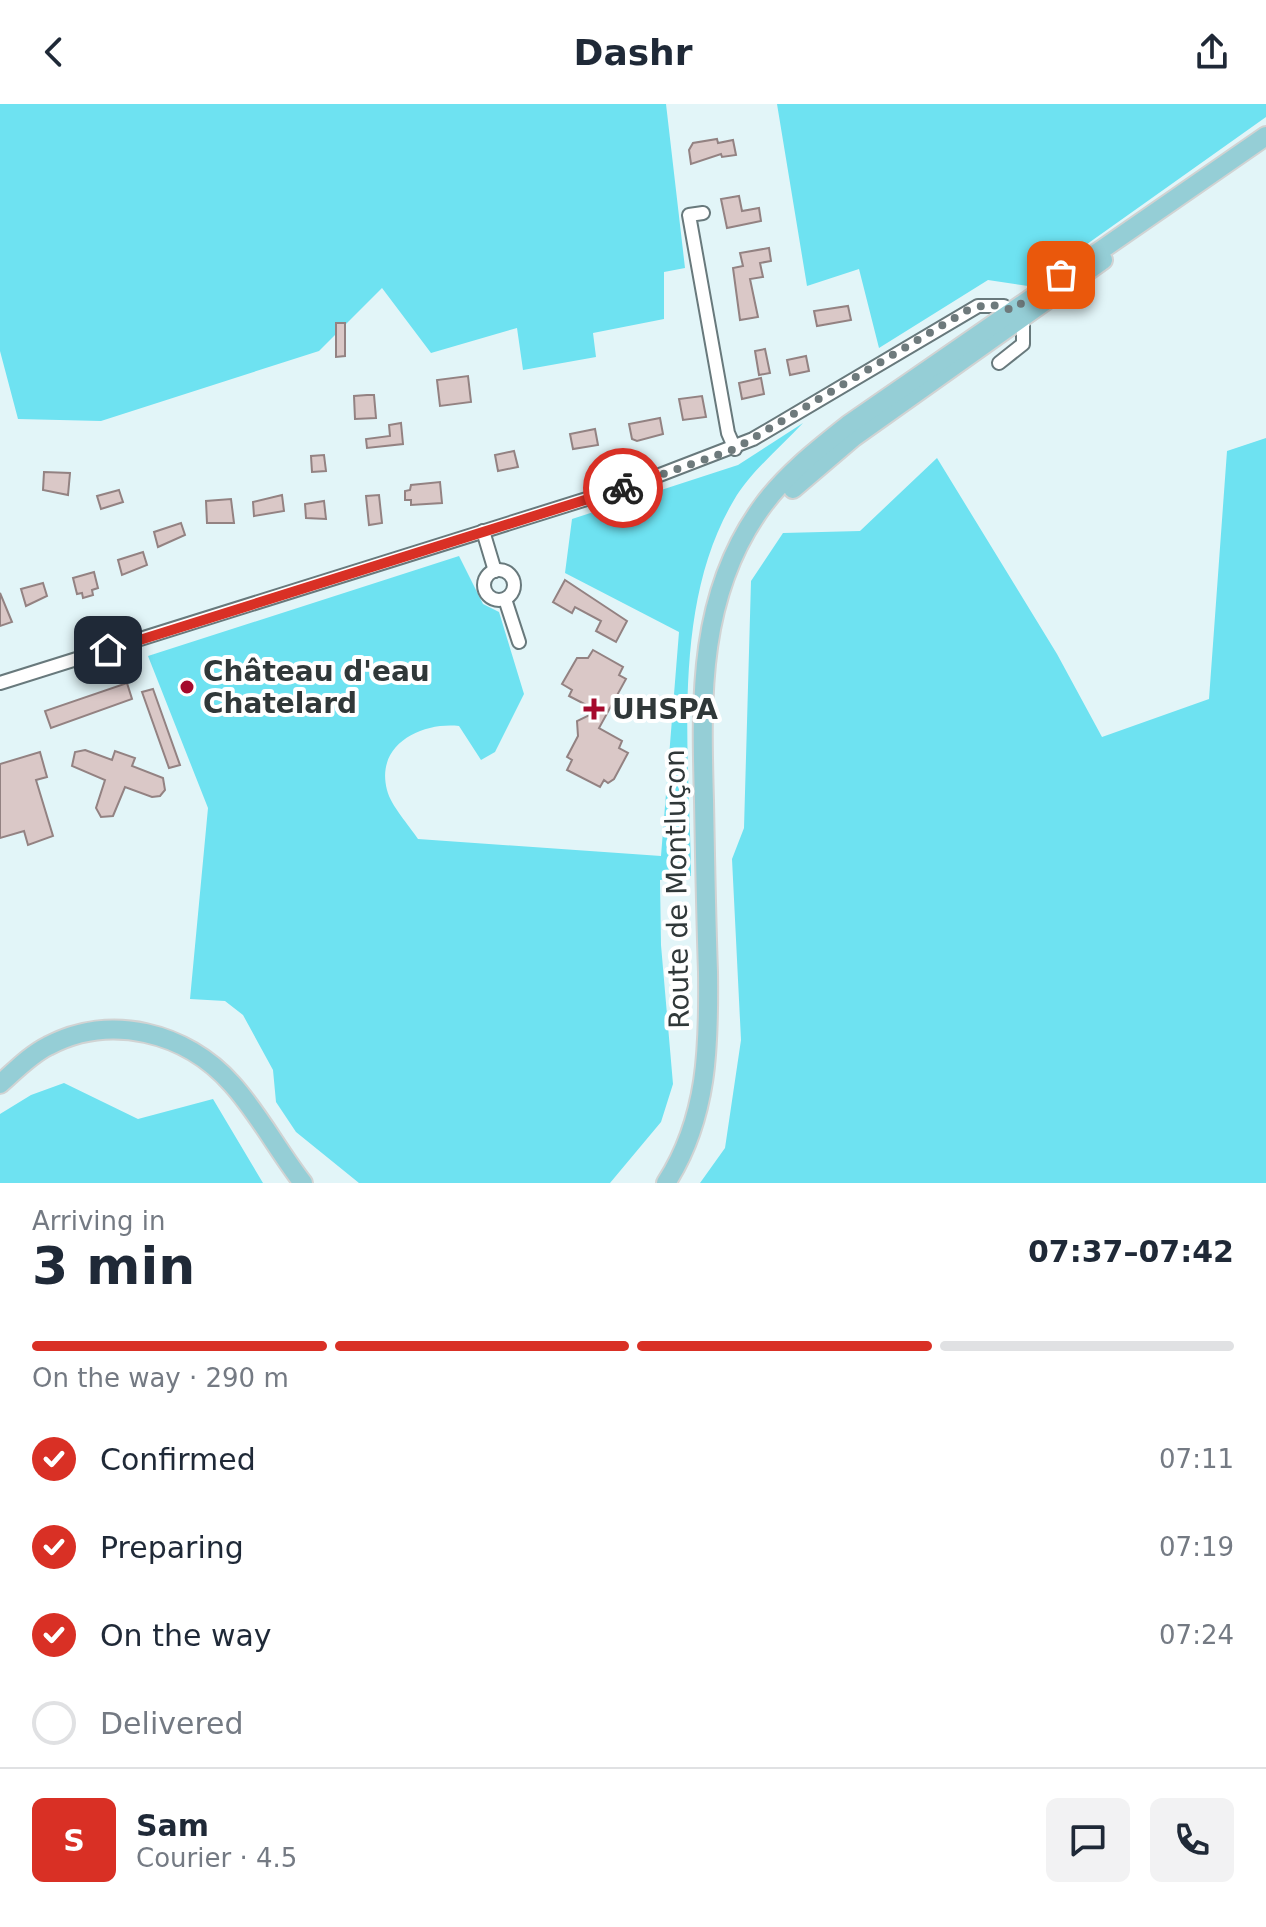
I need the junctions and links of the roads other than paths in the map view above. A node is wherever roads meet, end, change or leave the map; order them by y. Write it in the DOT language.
graph roads {
  1 [pos="1266,137"];
  2 [pos="703,213"];
  3 [pos="1016,315"];
  4 [pos="999,363"];
  5 [pos="735,449"];
  6 [pos="483,531"];
  7 [pos="495,571"];
  8 [pos="505,599"];
  9 [pos="519,642"];
  10 [pos="0,683"];
  11 [pos="292,1183"];
  12 [pos="303,1183"];
  13 [pos="666,1183"];
  14 [pos="676,1183"];
  1 -- 3 [label="main road, Route de Montluçon"];
  2 -- 5 [label="street"];
  3 -- 4 [label="street"];
  3 -- 5 [label="street"];
  3 -- 13 [label="main road, Route de Montluçon"];
  3 -- 14 [label="main road, Route de Montluçon"];
  5 -- 6 [label="street"];
  6 -- 7 [label="street"];
  6 -- 10 [label="street"];
  7 -- 8 [label="street"];
  7 -- 8 [label="street"];
  8 -- 9 [label="street"];
  11 -- 12 [label="main road"];
}
